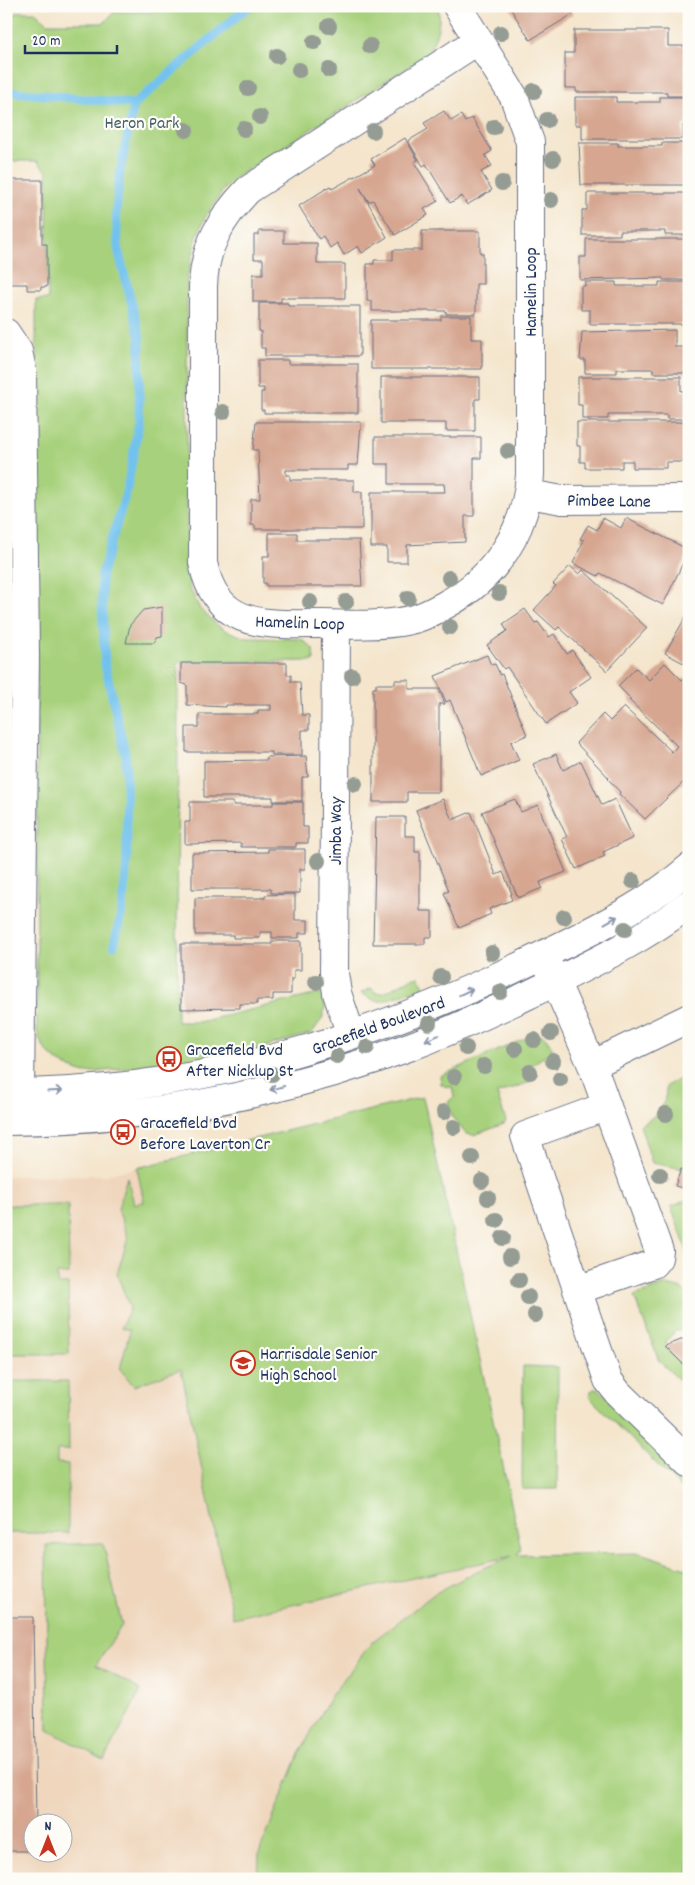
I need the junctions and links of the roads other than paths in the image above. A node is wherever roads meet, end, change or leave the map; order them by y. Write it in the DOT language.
graph roads {
  1 [pos="457,6"];
  2 [pos="477,41"];
  3 [pos="6,333"];
  4 [pos="529,494"];
  5 [pos="689,499"];
  6 [pos="336,625"];
  7 [pos="689,868"];
  8 [pos="689,904"];
  9 [pos="543,955"];
  10 [pos="556,981"];
  11 [pos="689,1018"];
  12 [pos="351,1035"];
  13 [pos="592,1064"];
  14 [pos="13,1093"];
  15 [pos="607,1106"];
  16 [pos="6,1121"];
  17 [pos="577,1290"];
  18 [pos="689,1462"];
  1 -- 2 [label="street, Hamelin Loop"];
  2 -- 4 [label="street, Hamelin Loop"];
  2 -- 6 [label="street, Hamelin Loop"];
  3 -- 14 [label="street"];
  4 -- 5 [label="street, Pimbee Lane"];
  4 -- 6 [label="street, Hamelin Loop"];
  6 -- 12 [label="street, Jimba Way"];
  9 -- 7 [label="street, Gracefield Boulevard, one-way"];
  8 -- 10 [label="street, Gracefield Boulevard"];
  9 -- 10 [label="street"];
  12 -- 9 [label="street, Gracefield Boulevard, one-way"];
  10 -- 13 [label="street"];
  10 -- 16 [label="street, Gracefield Boulevard, one-way"];
  11 -- 13 [label="street"];
  14 -- 12 [label="street, Gracefield Boulevard, one-way"];
  13 -- 15 [label="street"];
  15 -- 17 [label="street"];
  15 -- 17 [label="street"];
  17 -- 18 [label="street"];
}
